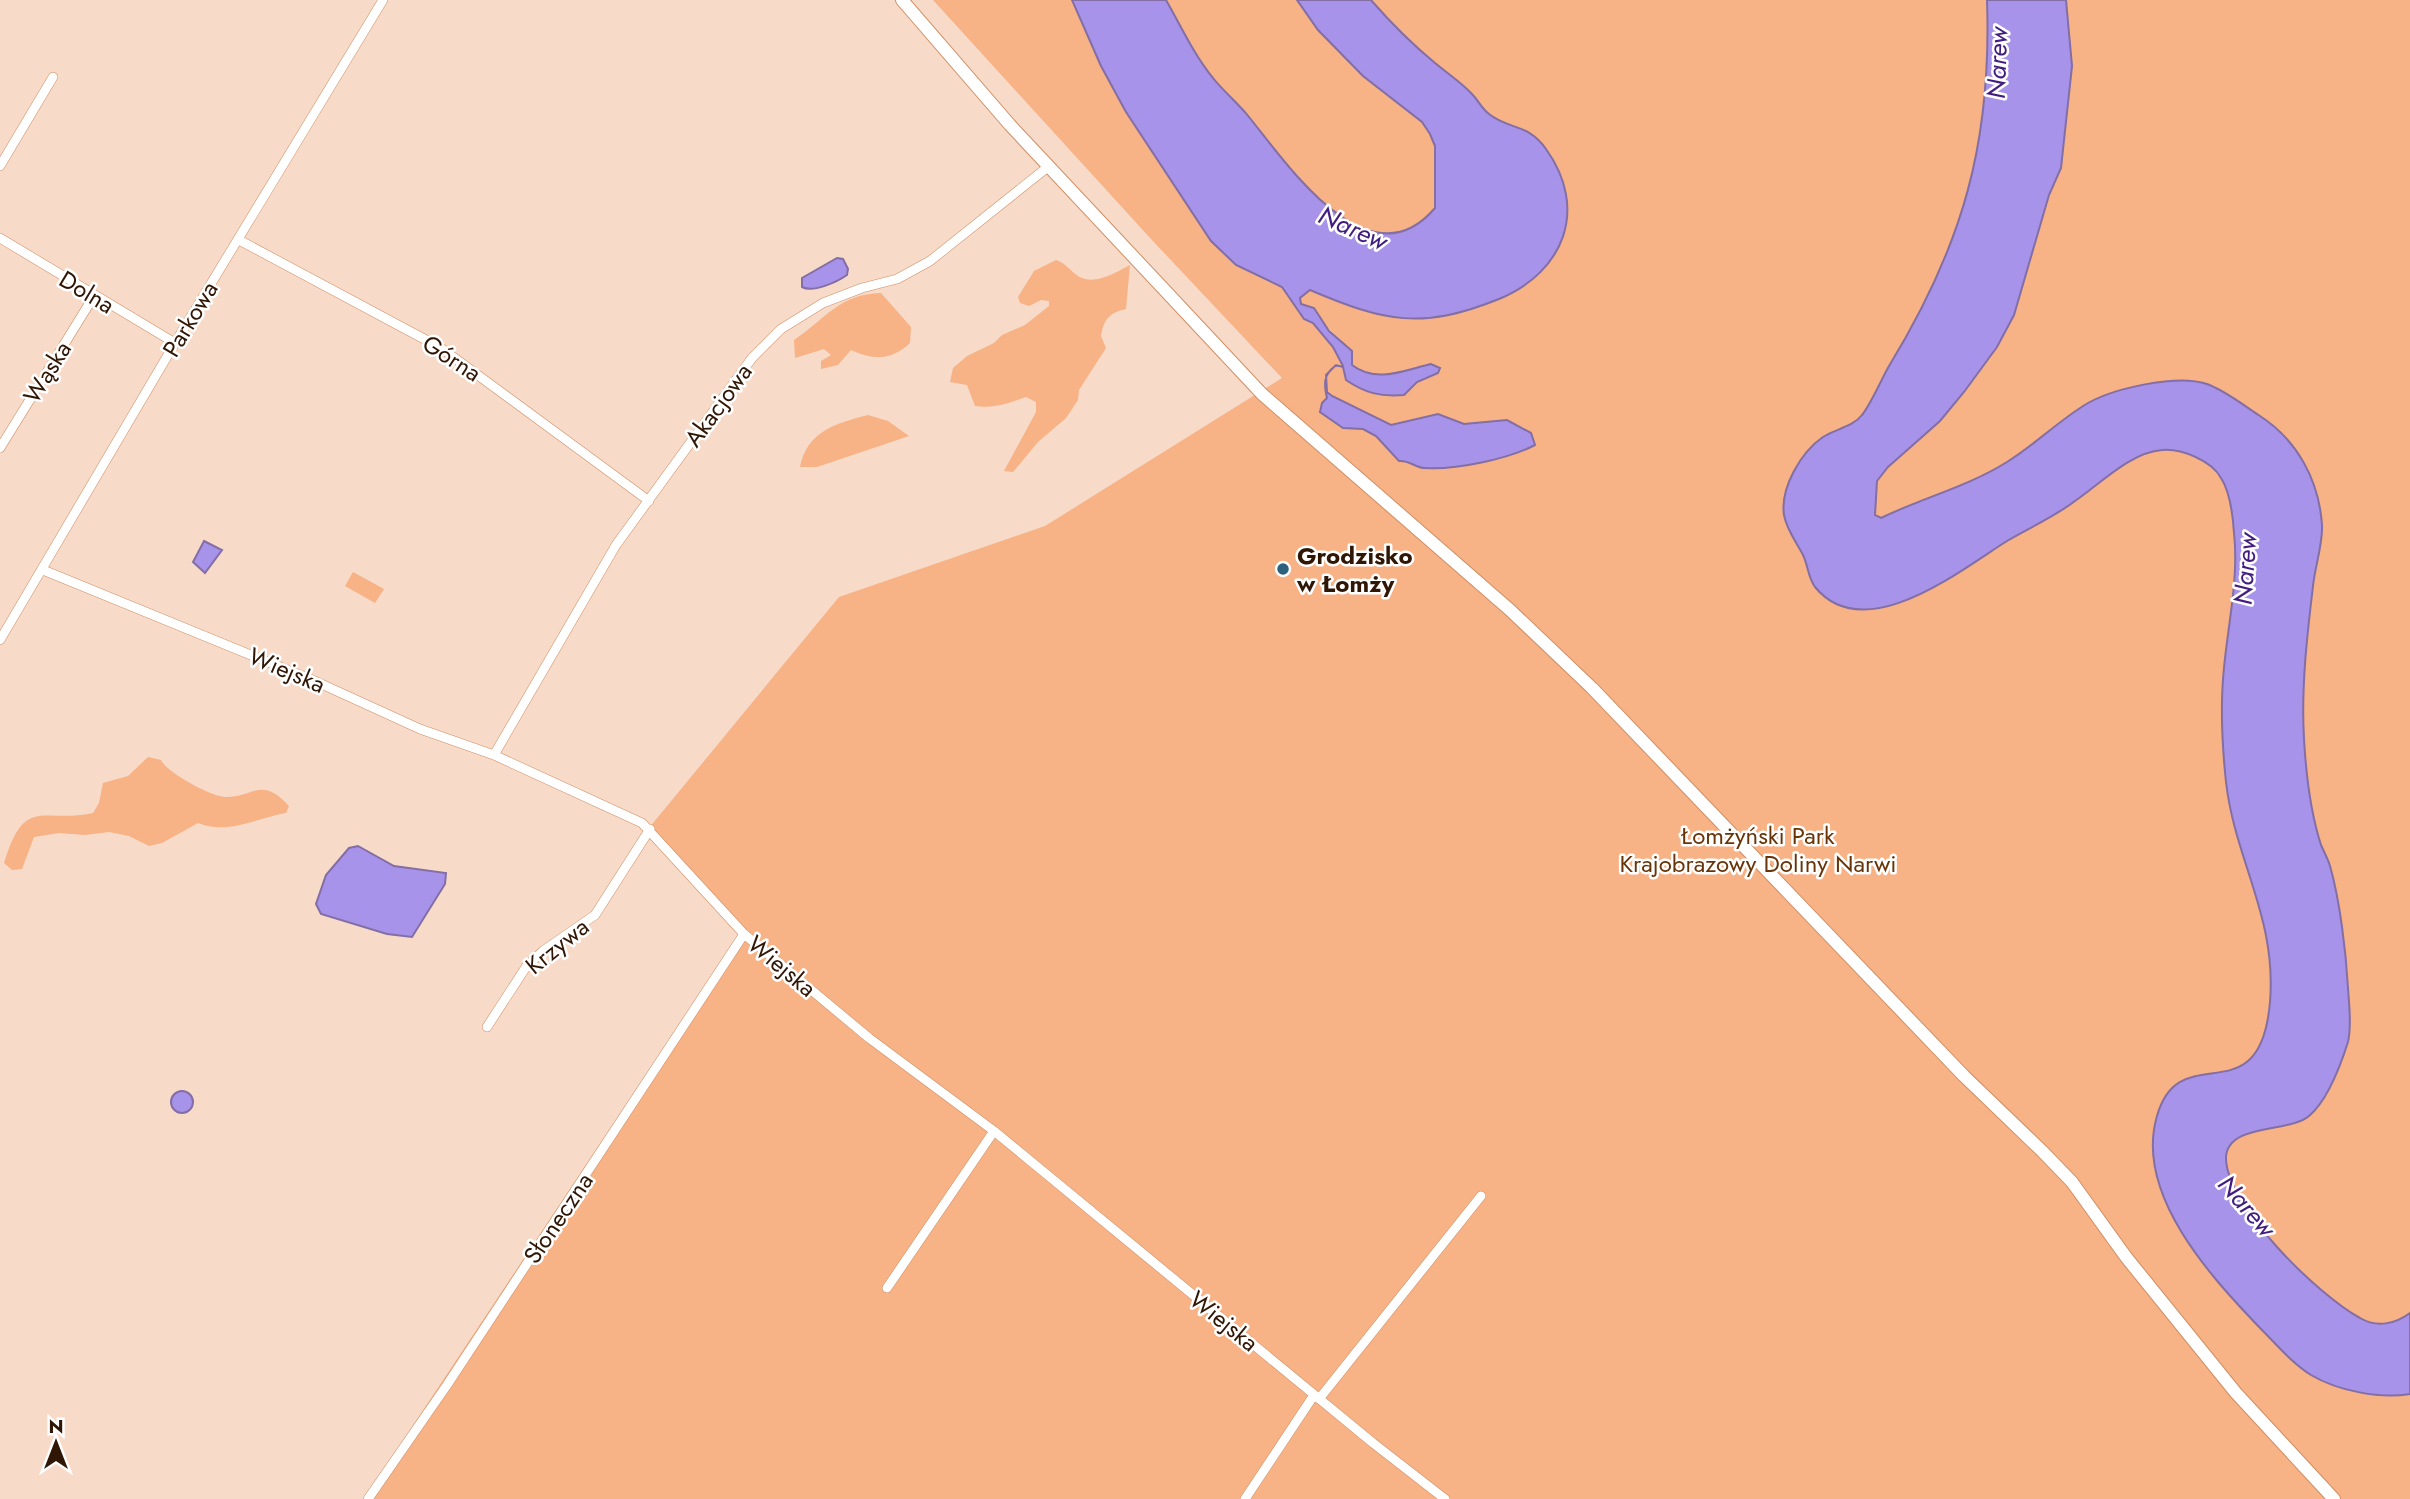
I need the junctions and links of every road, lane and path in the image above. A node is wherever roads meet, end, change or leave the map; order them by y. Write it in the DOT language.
graph roads {
  1 [pos="383,0"];
  2 [pos="902,0"];
  3 [pos="53,78"];
  4 [pos="0,166"];
  5 [pos="1049,166"];
  6 [pos="0,238"];
  7 [pos="239,240"];
  8 [pos="94,296"];
  9 [pos="175,343"];
  10 [pos="0,448"];
  11 [pos="649,501"];
  12 [pos="43,569"];
  13 [pos="0,640"];
  14 [pos="494,755"];
  15 [pos="650,829"];
  16 [pos="744,934"];
  17 [pos="487,1027"];
  18 [pos="994,1131"];
  19 [pos="1481,1196"];
  20 [pos="887,1288"];
  21 [pos="1317,1397"];
  22 [pos="368,1499"];
  23 [pos="1245,1499"];
  24 [pos="1445,1499"];
  25 [pos="2334,1499"];
  1 -- 7 [label="street, Parkowa"];
  2 -- 5 [label="street"];
  3 -- 4 [label="street"];
  5 -- 11 [label="street, Akacjowa"];
  5 -- 25 [label="street"];
  6 -- 8 [label="street, Dolna"];
  7 -- 9 [label="street, Parkowa"];
  7 -- 11 [label="street, Górna"];
  8 -- 9 [label="street, Dolna"];
  8 -- 10 [label="street, Wąska"];
  9 -- 12 [label="street, Parkowa"];
  11 -- 14 [label="street, Akacjowa"];
  12 -- 13 [label="street, Parkowa"];
  12 -- 14 [label="street, Wiejska"];
  14 -- 15 [label="street, Wiejska"];
  15 -- 16 [label="street, Wiejska"];
  15 -- 17 [label="street, Krzywa"];
  16 -- 18 [label="street, Wiejska"];
  16 -- 22 [label="street, Słoneczna"];
  18 -- 20 [label="street"];
  18 -- 21 [label="street, Wiejska"];
  19 -- 21 [label="street"];
  21 -- 23 [label="street"];
  21 -- 24 [label="street, Wiejska"];
}
